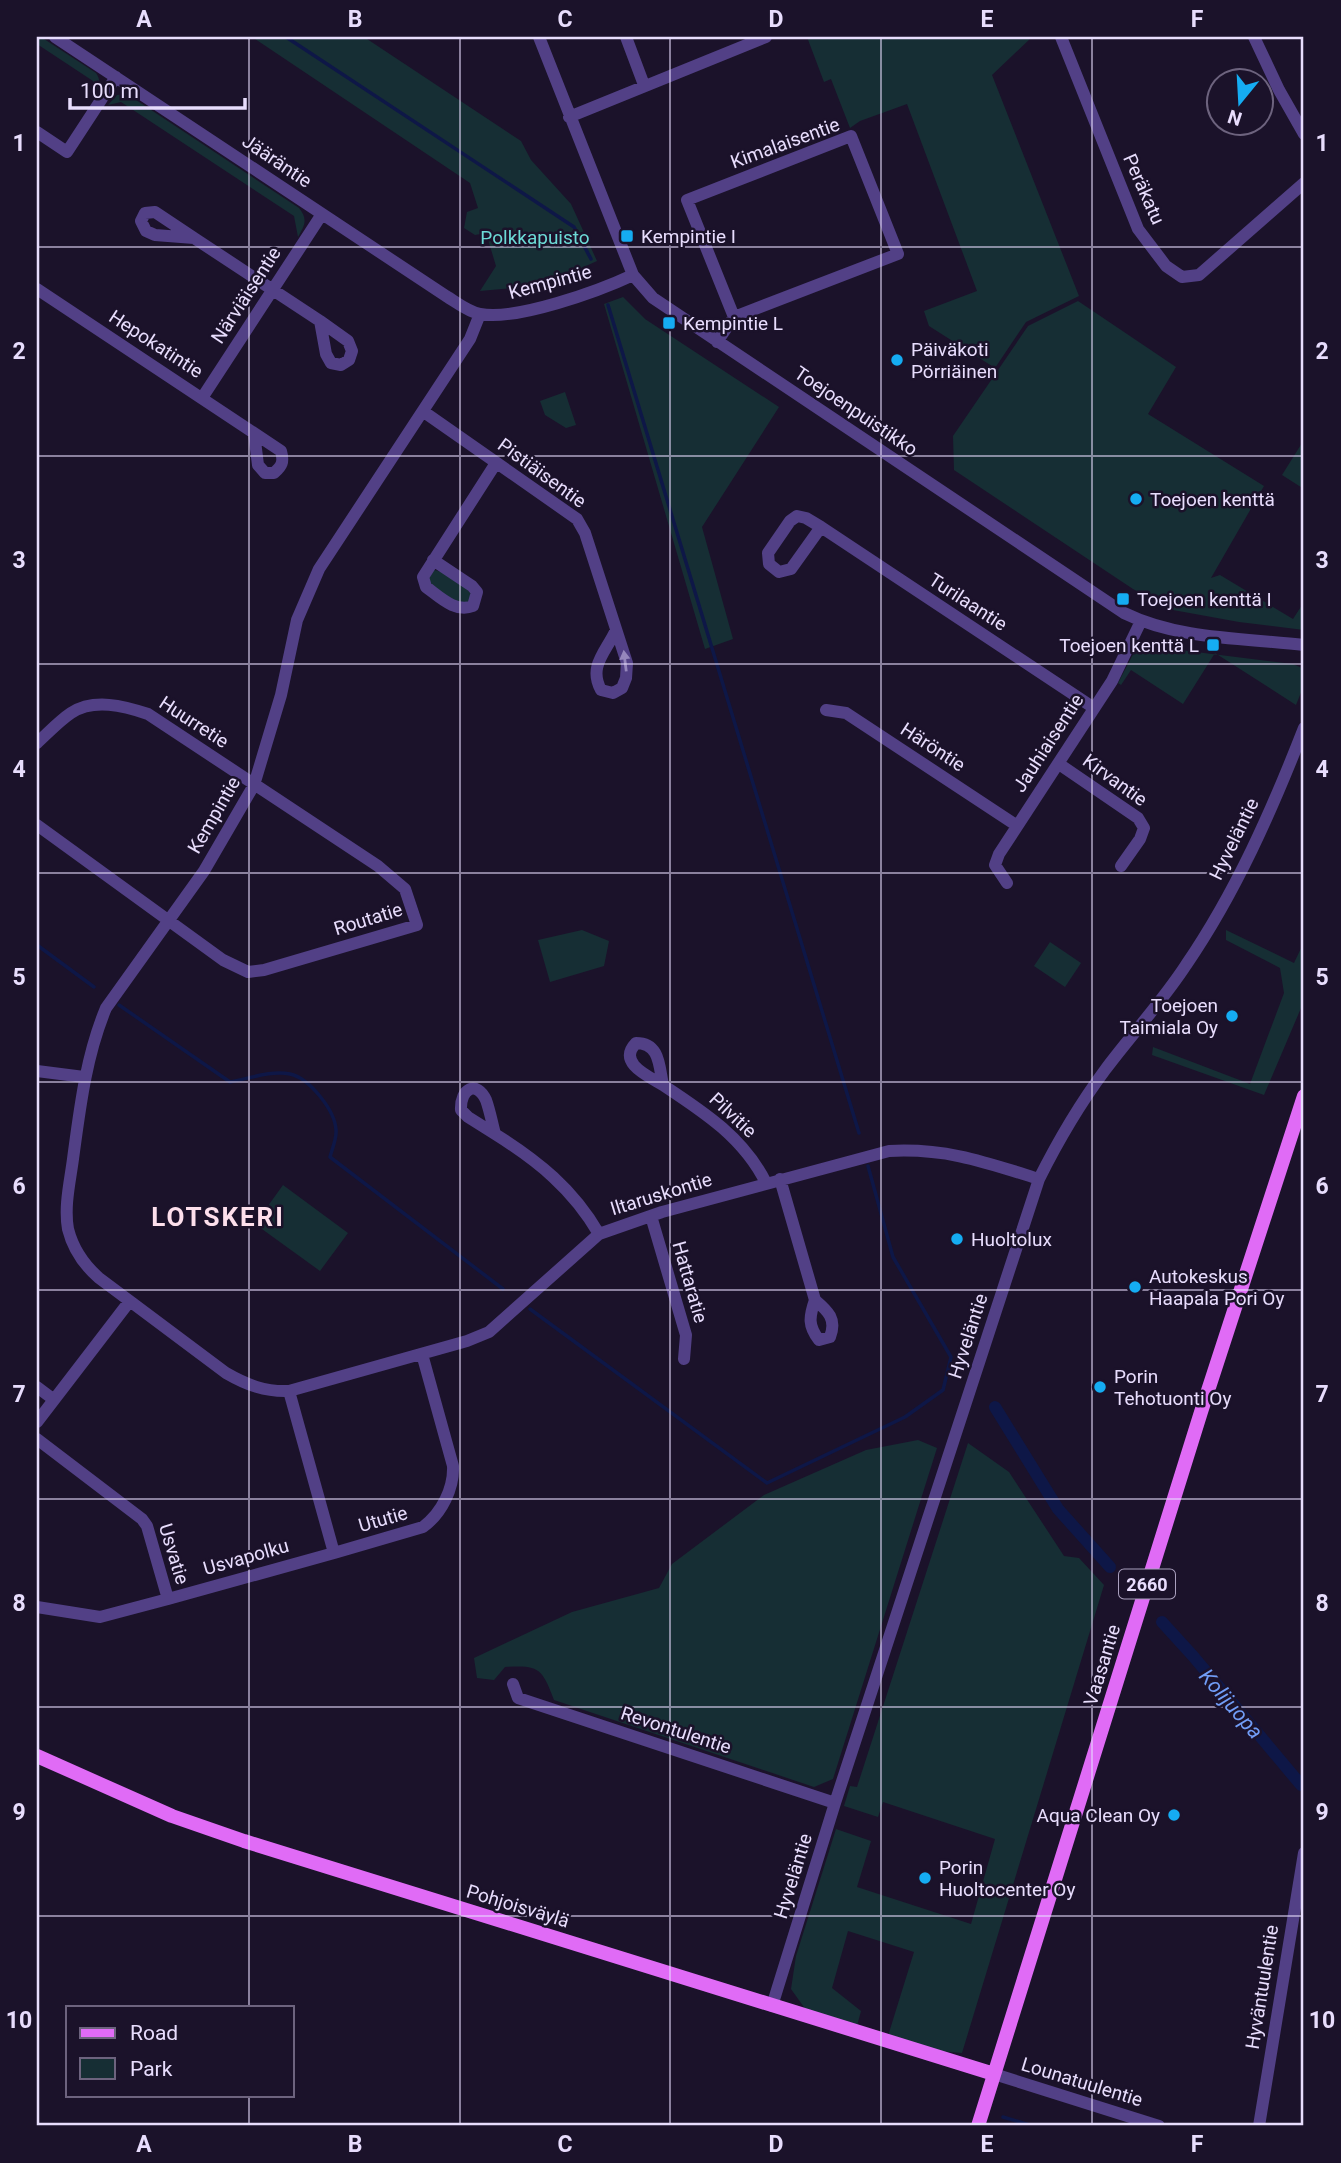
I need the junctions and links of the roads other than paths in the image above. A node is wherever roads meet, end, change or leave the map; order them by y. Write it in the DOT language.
graph roads {
  1 [pos="55,37"];
  2 [pos="539,37"];
  3 [pos="626,37"];
  4 [pos="766,37"];
  5 [pos="1061,37"];
  6 [pos="1254,37"];
  7 [pos="116,77"];
  8 [pos="644,85"];
  9 [pos="569,117"];
  10 [pos="37,132"];
  11 [pos="1304,134"];
  12 [pos="1304,183"];
  13 [pos="322,214"];
  14 [pos="194,238"];
  15 [pos="633,275"];
  16 [pos="37,289"];
  17 [pos="273,290"];
  18 [pos="480,314"];
  19 [pos="734,317"];
  20 [pos="320,321"];
  21 [pos="717,342"];
  22 [pos="202,398"];
  23 [pos="424,412"];
  24 [pos="254,433"];
  25 [pos="496,464"];
  26 [pos="821,527"];
  27 [pos="433,560"];
  28 [pos="1141,621"];
  29 [pos="616,630"];
  30 [pos="1304,645"];
  31 [pos="1094,708"];
  32 [pos="826,710"];
  33 [pos="1304,728"];
  34 [pos="37,743"];
  35 [pos="1059,764"];
  36 [pos="254,785"];
  37 [pos="37,825"];
  38 [pos="1016,825"];
  39 [pos="1121,866"];
  40 [pos="1007,883"];
  41 [pos="169,922"];
  42 [pos="37,1071"];
  43 [pos="84,1077"];
  44 [pos="663,1085"];
  45 [pos="1304,1096"];
  46 [pos="495,1134"];
  47 [pos="780,1179"];
  48 [pos="1039,1179"];
  49 [pos="765,1183"];
  50 [pos="651,1216"];
  51 [pos="599,1234"];
  52 [pos="815,1300"];
  53 [pos="129,1302"];
  54 [pos="422,1354"];
  55 [pos="684,1359"];
  56 [pos="37,1387"];
  57 [pos="289,1391"];
  58 [pos="53,1399"];
  59 [pos="37,1422"];
  60 [pos="37,1439"];
  61 [pos="334,1553"];
  62 [pos="168,1599"];
  63 [pos="37,1607"];
  64 [pos="513,1684"];
  65 [pos="37,1756"];
  66 [pos="835,1803"];
  67 [pos="1304,1853"];
  68 [pos="772,2006"];
  69 [pos="994,2074"];
  70 [pos="978,2126"];
  71 [pos="1159,2126"];
  72 [pos="1259,2126"];
  1 -- 7 [label="street, Jääräntie"];
  2 -- 9 [label="street, Toejoenpuistikko"];
  3 -- 8 [label="street"];
  4 -- 8 [label="street"];
  5 -- 12 [label="street, Peräkatu"];
  6 -- 11 [label="street"];
  7 -- 10 [label="street"];
  7 -- 13 [label="street, Jääräntie"];
  8 -- 9 [label="street"];
  9 -- 15 [label="street, Toejoenpuistikko"];
  13 -- 17 [label="street, Närviäisentie"];
  13 -- 18 [label="street, Jääräntie"];
  14 -- 17 [label="street"];
  15 -- 18 [label="street, Kempintie"];
  15 -- 21 [label="street, Toejoenpuistikko"];
  16 -- 22 [label="street, Hepokatintie"];
  17 -- 20 [label="street"];
  17 -- 22 [label="street, Närviäisentie"];
  18 -- 23 [label="street, Kempintie"];
  19 -- 19 [label="street, Kimalaisentie"];
  19 -- 21 [label="street"];
  21 -- 28 [label="street, Toejoenpuistikko"];
  22 -- 24 [label="street, Hepokatintie"];
  23 -- 25 [label="street, Pistiäisentie"];
  23 -- 36 [label="street, Kempintie"];
  25 -- 27 [label="street"];
  25 -- 29 [label="street, Pistiäisentie"];
  26 -- 26 [label="street, Turilaantie"];
  26 -- 31 [label="street, Turilaantie"];
  27 -- 27 [label="street"];
  28 -- 30 [label="street, Toejoenpuistikko"];
  28 -- 31 [label="street, Jauhiaisentie"];
  31 -- 35 [label="street, Jauhiaisentie"];
  32 -- 38 [label="street, Häröntie"];
  33 -- 48 [label="street, Hyveläntie"];
  34 -- 36 [label="street, Huurretie"];
  35 -- 38 [label="street, Jauhiaisentie"];
  35 -- 39 [label="street, Kirvantie"];
  36 -- 41 [label="street, Kempintie"];
  36 -- 41 [label="street, Routatie"];
  37 -- 41 [label="street"];
  38 -- 40 [label="street, Jauhiaisentie"];
  41 -- 43 [label="street, Kempintie"];
  42 -- 43 [label="street"];
  43 -- 53 [label="street, Kempintie"];
  44 -- 49 [label="street, Pilvitie"];
  45 -- 69 [label="main road, Vaasantie / 2660"];
  46 -- 51 [label="street"];
  47 -- 48 [label="street, Iltaruskontie"];
  47 -- 49 [label="street, Iltaruskontie"];
  47 -- 52 [label="street"];
  48 -- 66 [label="street, Hyveläntie"];
  49 -- 50 [label="street, Iltaruskontie"];
  50 -- 51 [label="street, Iltaruskontie"];
  50 -- 55 [label="street, Hattaratie"];
  51 -- 54 [label="street, Iltaruskontie"];
  53 -- 57 [label="street, Kempintie"];
  53 -- 58 [label="street"];
  54 -- 57 [label="street, Iltaruskontie"];
  54 -- 61 [label="street, Ututie"];
  56 -- 58 [label="street"];
  57 -- 61 [label="street"];
  58 -- 59 [label="street"];
  60 -- 62 [label="street, Usvatie"];
  61 -- 62 [label="street, Usvapolku"];
  62 -- 63 [label="street, Usvatie"];
  64 -- 66 [label="street, Revontulentie"];
  65 -- 68 [label="main road, Pohjoisväylä"];
  66 -- 68 [label="street, Hyveläntie"];
  67 -- 72 [label="street, Hyväntuulentie"];
  68 -- 69 [label="main road, Pohjoisväylä"];
  69 -- 70 [label="main road, Vaasantie / 2660"];
  69 -- 71 [label="street, Lounatuulentie"];
}
